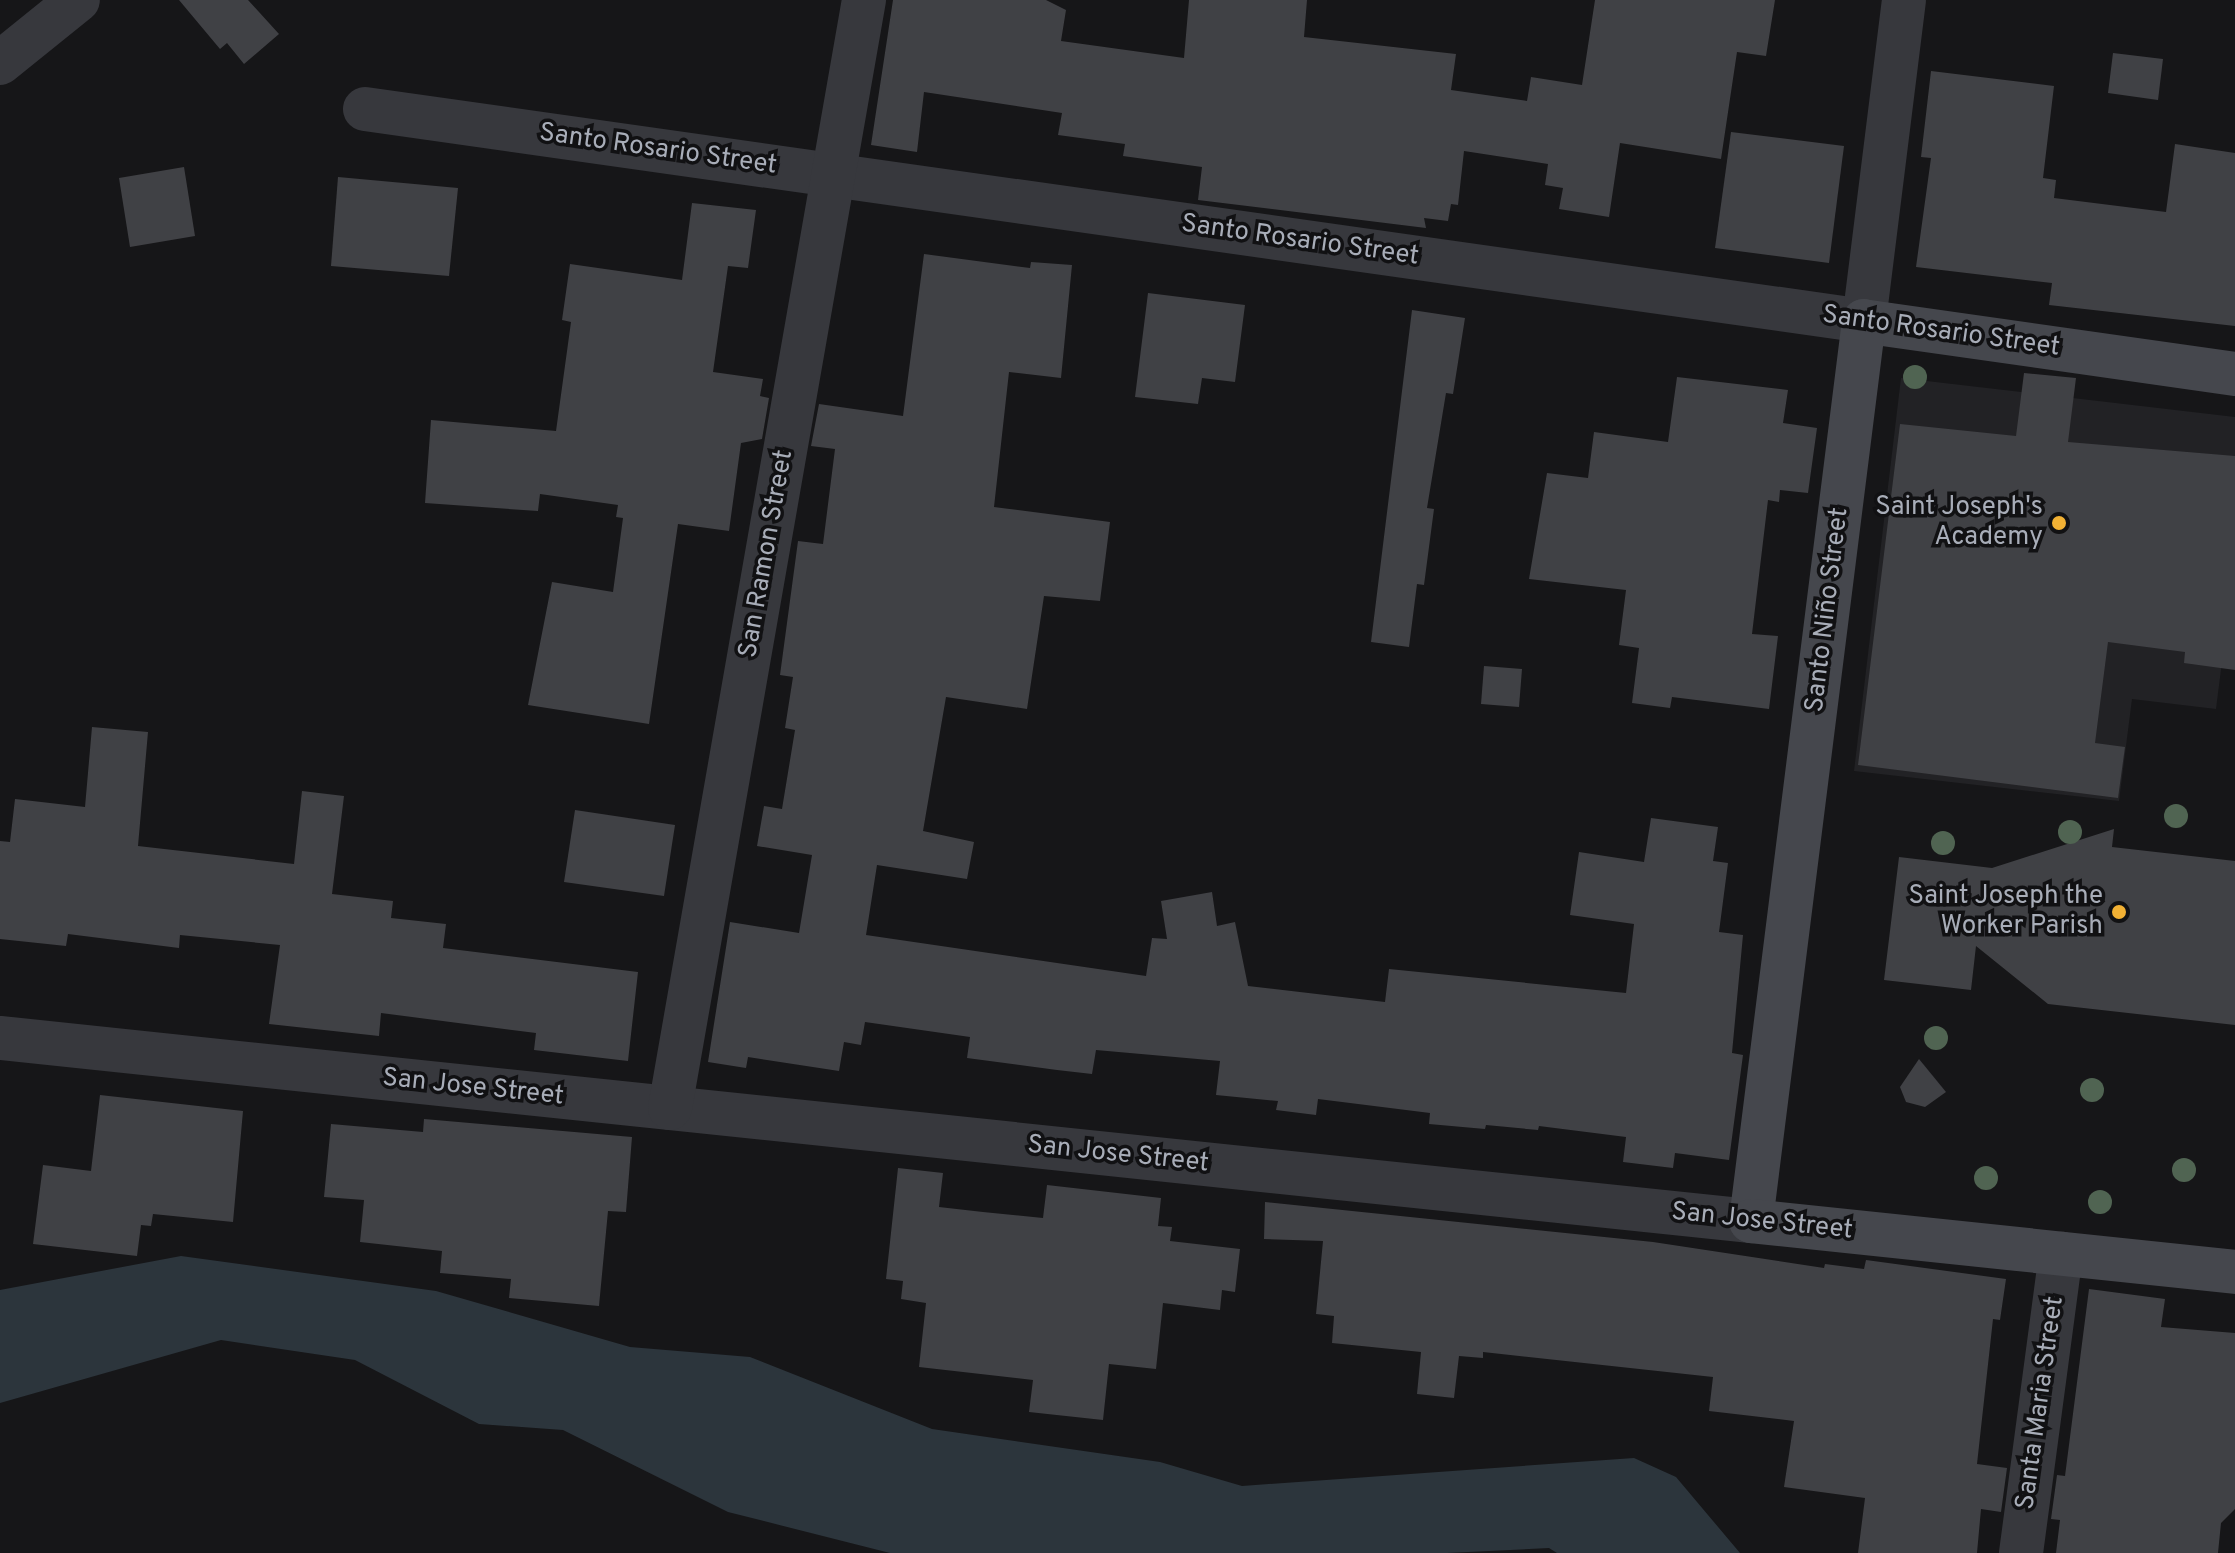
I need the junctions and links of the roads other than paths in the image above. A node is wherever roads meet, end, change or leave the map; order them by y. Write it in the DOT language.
graph roads {
  1 [pos="78,0"];
  2 [pos="864,0"];
  3 [pos="1904,0"];
  4 [pos="0,63"];
  5 [pos="365,109"];
  6 [pos="834,175"];
  7 [pos="1864,321"];
  8 [pos="2235,374"];
  9 [pos="0,1038"];
  10 [pos="670,1108"];
  11 [pos="1751,1221"];
  12 [pos="2061,1254"];
  13 [pos="2235,1272"];
  14 [pos="2021,1553"];
  1 -- 4 [label="street"];
  2 -- 6 [label="street, San Ramon Street"];
  3 -- 7 [label="street, Santo Niño Street"];
  5 -- 6 [label="street, Santo Rosario Street"];
  6 -- 7 [label="street, Santo Rosario Street"];
  6 -- 10 [label="street, San Ramon Street"];
  7 -- 8 [label="main road, Santo Rosario Street"];
  7 -- 11 [label="main road, Santo Niño Street"];
  9 -- 10 [label="street, San Jose Street"];
  10 -- 11 [label="street, San Jose Street"];
  11 -- 12 [label="main road, San Jose Street"];
  12 -- 13 [label="main road, San Jose Street"];
  12 -- 14 [label="street, Santa Maria Street"];
}
